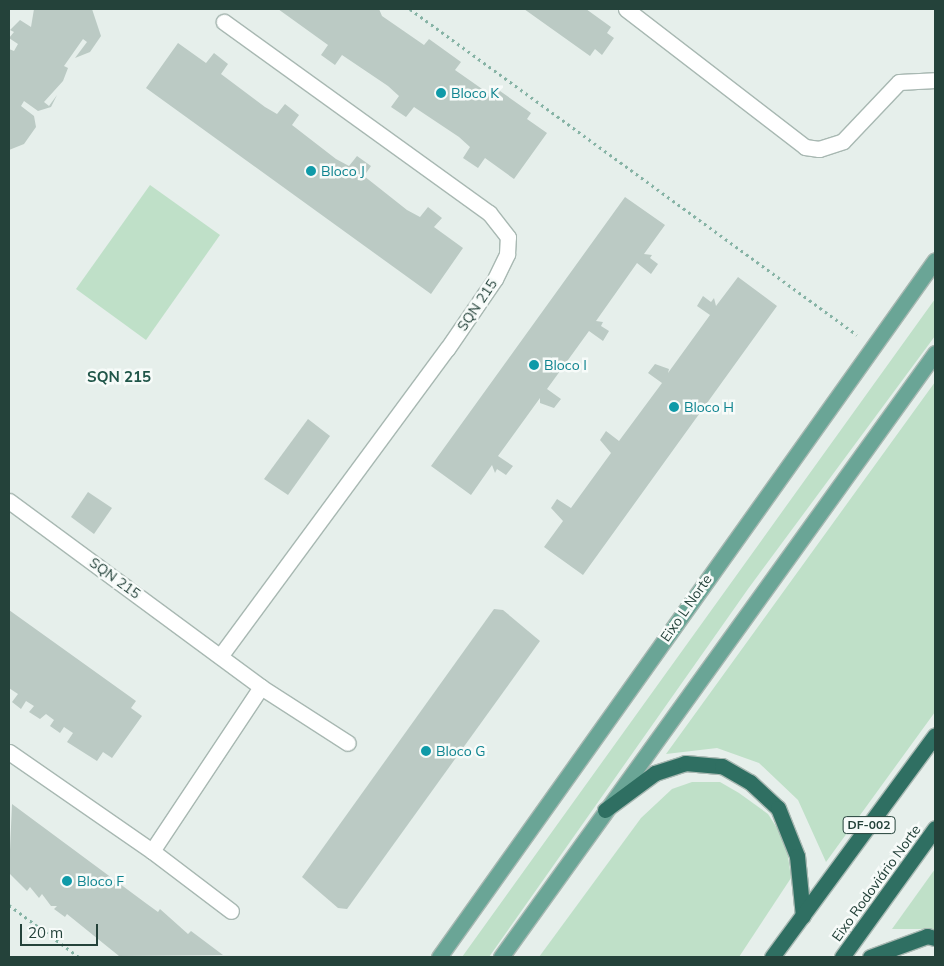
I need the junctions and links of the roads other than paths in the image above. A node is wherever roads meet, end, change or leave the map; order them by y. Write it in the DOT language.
graph roads {
  1 [pos="626,9"];
  2 [pos="224,22"];
  3 [pos="935,80"];
  4 [pos="935,260"];
  5 [pos="935,354"];
  6 [pos="9,502"];
  7 [pos="221,655"];
  8 [pos="261,687"];
  9 [pos="935,735"];
  10 [pos="348,744"];
  11 [pos="9,752"];
  12 [pos="604,810"];
  13 [pos="935,828"];
  14 [pos="152,851"];
  15 [pos="231,911"];
  16 [pos="803,916"];
  17 [pos="935,938"];
  18 [pos="439,957"];
  19 [pos="501,957"];
  20 [pos="772,957"];
  21 [pos="842,957"];
  22 [pos="870,957"];
  1 -- 3 [label="street"];
  2 -- 7 [label="street, SQN 215"];
  4 -- 18 [label="main road, Eixo L Norte"];
  5 -- 12 [label="main road"];
  6 -- 7 [label="street, SQN 215"];
  7 -- 8 [label="street, SQN 215"];
  8 -- 10 [label="street, SQN 215"];
  8 -- 14 [label="street"];
  9 -- 16 [label="highway, DF-002"];
  11 -- 14 [label="street"];
  12 -- 16 [label="highway"];
  12 -- 19 [label="main road"];
  13 -- 21 [label="highway, Eixo Rodoviário Norte"];
  14 -- 15 [label="street"];
  16 -- 20 [label="highway, DF-002"];
  17 -- 22 [label="highway"];
}
